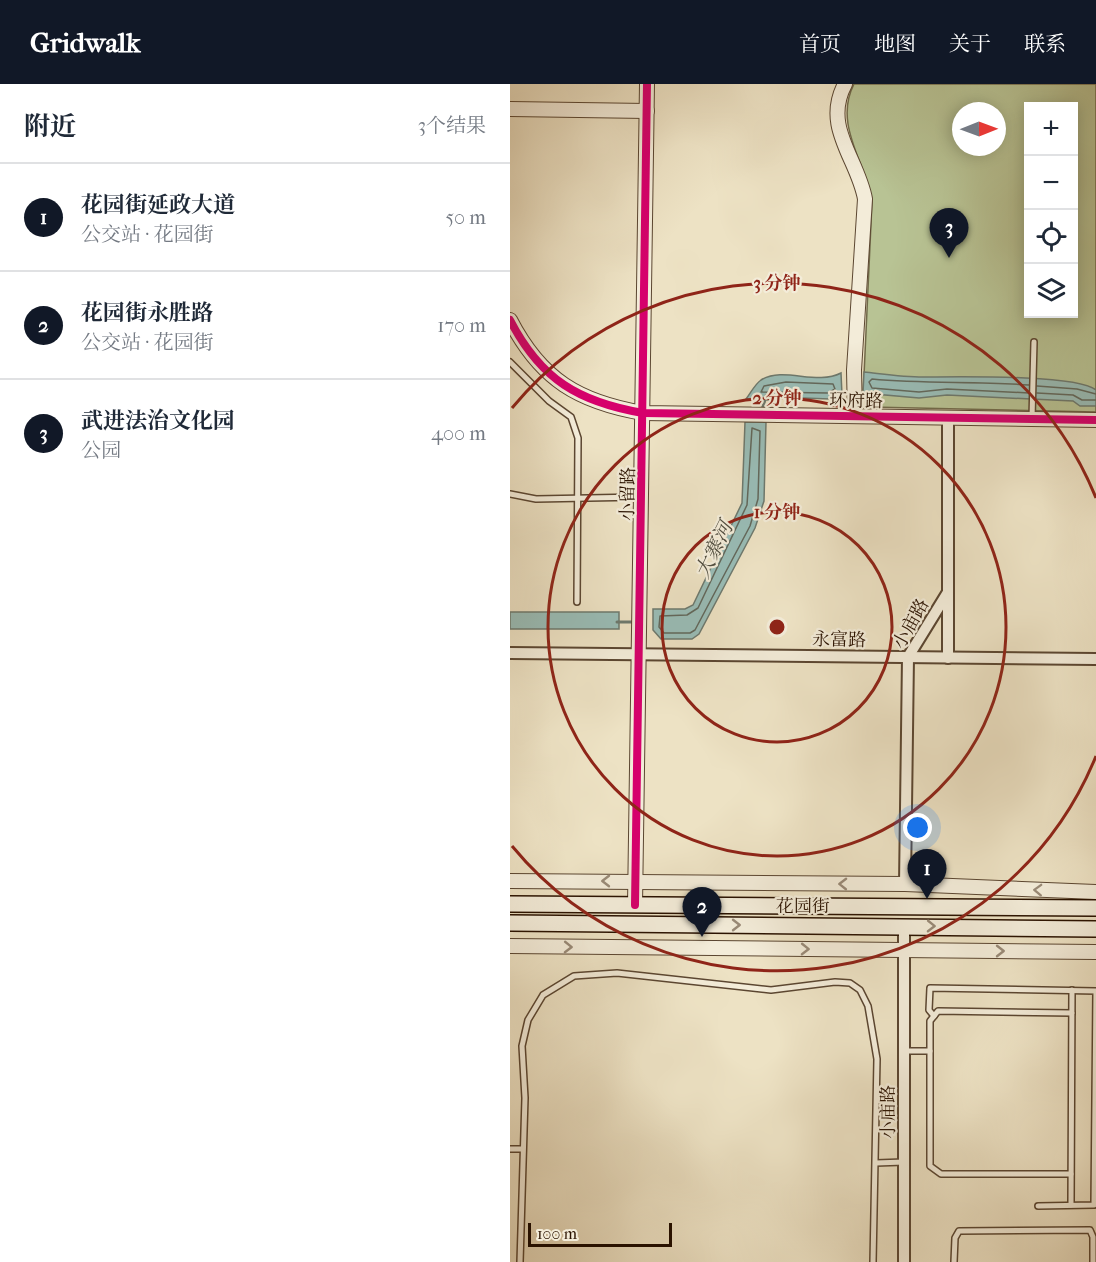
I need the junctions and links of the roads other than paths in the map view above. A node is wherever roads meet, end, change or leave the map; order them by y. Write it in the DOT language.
graph roads {
  1 [pos="647,84"];
  2 [pos="845,84"];
  3 [pos="510,109"];
  4 [pos="647,111"];
  5 [pos="510,320"];
  6 [pos="1034,342"];
  7 [pos="510,362"];
  8 [pos="644,413"];
  9 [pos="855,416"];
  10 [pos="948,417"];
  11 [pos="1032,419"];
  12 [pos="1096,420"];
  13 [pos="510,494"];
  14 [pos="643,497"];
  15 [pos="578,498"];
  16 [pos="948,592"];
  17 [pos="577,602"];
  18 [pos="510,653"];
  19 [pos="640,655"];
  20 [pos="908,657"];
  21 [pos="948,658"];
  22 [pos="1096,659"];
  23 [pos="510,880"];
  24 [pos="636,881"];
  25 [pos="904,884"];
  26 [pos="1096,892"];
  27 [pos="510,904"];
  28 [pos="635,905"];
  29 [pos="1096,908"];
  30 [pos="510,922"];
  31 [pos="904,926"];
  32 [pos="1096,929"];
  33 [pos="510,946"];
  34 [pos="905,951"];
  35 [pos="1096,952"];
  36 [pos="1072,990"];
  37 [pos="1072,1013"];
  38 [pos="934,1016"];
  39 [pos="904,1051"];
  40 [pos="930,1051"];
  41 [pos="1096,1089"];
  42 [pos="510,1149"];
  43 [pos="522,1149"];
  44 [pos="904,1162"];
  45 [pos="876,1163"];
  46 [pos="1071,1174"];
  47 [pos="1071,1205"];
  48 [pos="1038,1206"];
  49 [pos="520,1262"];
  50 [pos="873,1262"];
  51 [pos="904,1262"];
  52 [pos="954,1262"];
  53 [pos="1093,1262"];
  1 -- 4 [label="street, 小留路"];
  2 -- 9 [label="street"];
  3 -- 4 [label="street"];
  4 -- 8 [label="street, 小留路"];
  5 -- 8 [label="street, 环府路"];
  6 -- 11 [label="lane"];
  7 -- 15 [label="lane"];
  8 -- 9 [label="street, 环府路"];
  8 -- 14 [label="street, 小留路"];
  9 -- 10 [label="street, 环府路"];
  10 -- 11 [label="street, 环府路"];
  10 -- 16 [label="street, 小庙路"];
  11 -- 12 [label="street, 环府路"];
  13 -- 15 [label="lane"];
  14 -- 15 [label="lane"];
  14 -- 19 [label="street, 小留路"];
  15 -- 17 [label="lane"];
  16 -- 20 [label="street, 小庙路"];
  16 -- 21 [label="street"];
  18 -- 19 [label="street, 永富路"];
  19 -- 20 [label="street, 永富路"];
  19 -- 24 [label="street, 小留路"];
  20 -- 21 [label="street, 永富路"];
  20 -- 25 [label="street, 小庙路"];
  21 -- 22 [label="street, 永富路"];
  24 -- 23 [label="street, one-way"];
  25 -- 24 [label="street, one-way"];
  24 -- 28 [label="street, 小留路"];
  26 -- 25 [label="street, one-way"];
  27 -- 28 [label="main road, 花园街"];
  28 -- 29 [label="main road, 花园街"];
  30 -- 31 [label="main road, 花园街, one-way"];
  31 -- 32 [label="main road, 花园街, one-way"];
  31 -- 34 [label="street, 小庙路"];
  33 -- 34 [label="street, one-way"];
  34 -- 35 [label="street, one-way"];
  34 -- 39 [label="street, 小庙路"];
  36 -- 37 [label="lane"];
  36 -- 38 [label="lane"];
  36 -- 41 [label="lane"];
  37 -- 38 [label="lane"];
  37 -- 46 [label="lane"];
  38 -- 40 [label="lane"];
  39 -- 40 [label="lane"];
  39 -- 44 [label="street, 小庙路"];
  40 -- 46 [label="lane"];
  41 -- 47 [label="lane"];
  42 -- 43 [label="lane"];
  43 -- 45 [label="lane"];
  43 -- 49 [label="lane"];
  44 -- 45 [label="lane"];
  44 -- 51 [label="street, 小庙路"];
  45 -- 50 [label="lane"];
  46 -- 47 [label="lane"];
  47 -- 48 [label="lane"];
  52 -- 53 [label="lane"];
}
